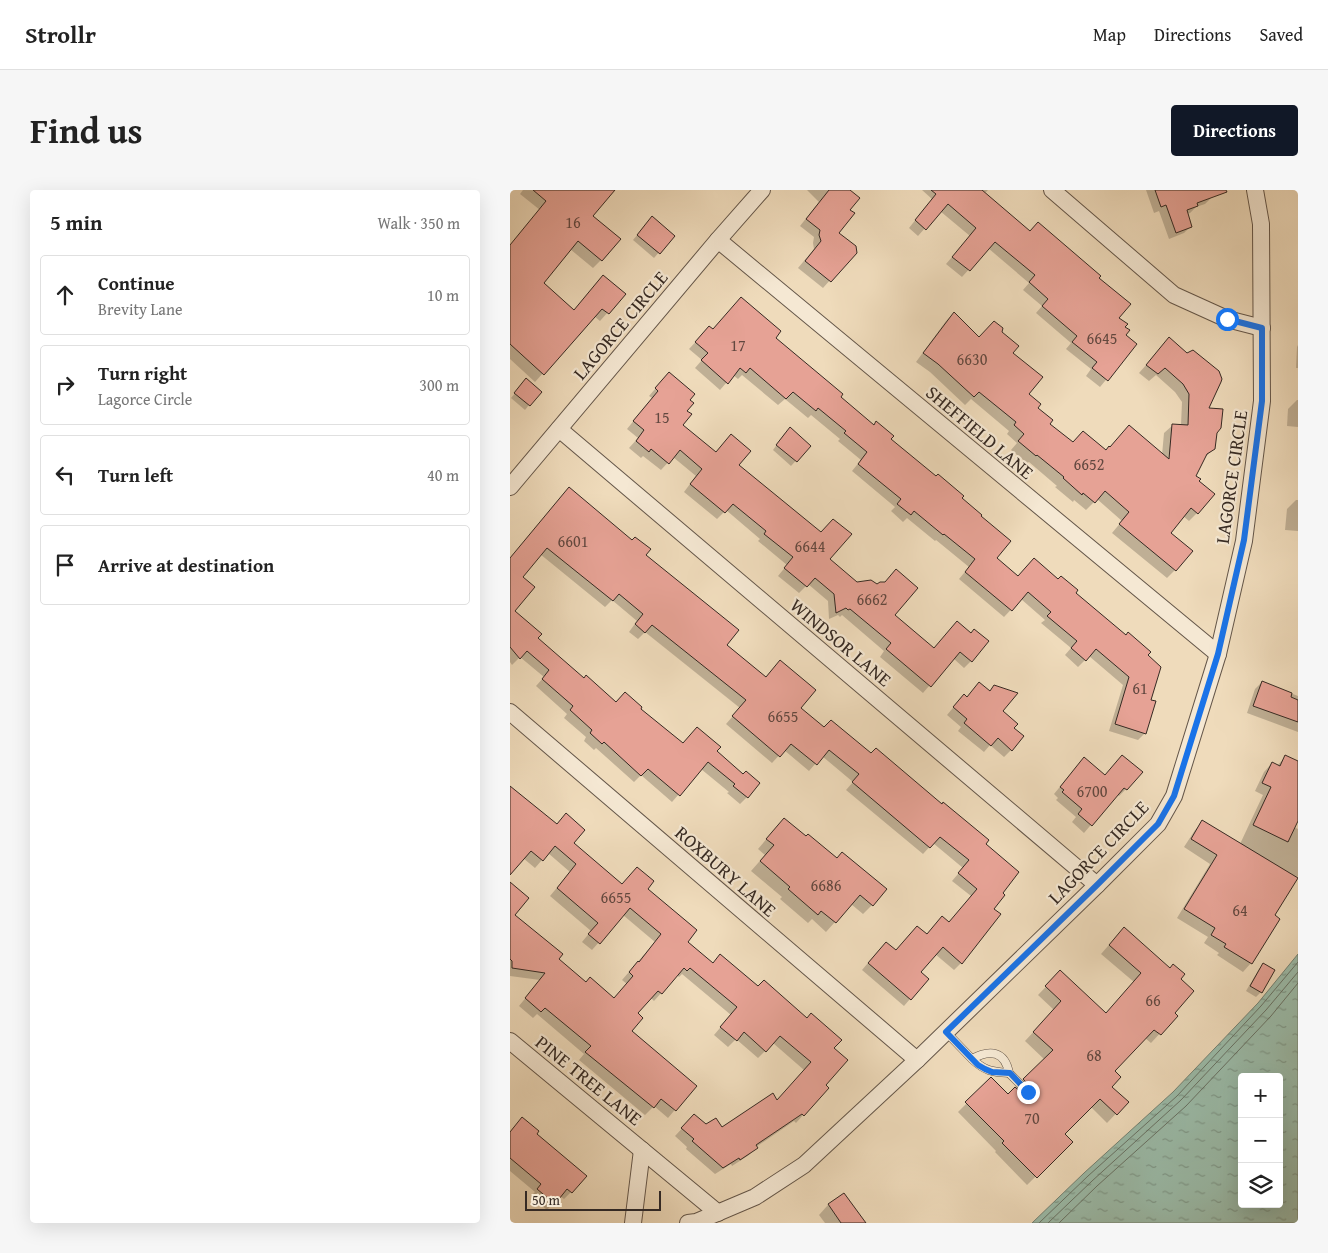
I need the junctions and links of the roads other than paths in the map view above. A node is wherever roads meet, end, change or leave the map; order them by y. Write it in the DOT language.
graph roads {
  1 [pos="762,190"];
  2 [pos="1052,190"];
  3 [pos="1255,190"];
  4 [pos="718,240"];
  5 [pos="1262,328"];
  6 [pos="559,429"];
  7 [pos="510,487"];
  8 [pos="1218,654"];
  9 [pos="510,712"];
  10 [pos="1097,885"];
  11 [pos="946,1032"];
  12 [pos="510,1041"];
  13 [pos="972,1058"];
  14 [pos="917,1060"];
  15 [pos="1010,1073"];
  16 [pos="1028,1092"];
  17 [pos="642,1150"];
  18 [pos="718,1213"];
  19 [pos="633,1223"];
  20 [pos="688,1223"];
  1 -- 4 [label="street, LAGORCE CIRCLE"];
  2 -- 5 [label="street"];
  3 -- 5 [label="street, LAGORCE CIRCLE"];
  4 -- 6 [label="street, LAGORCE CIRCLE"];
  4 -- 8 [label="street, SHEFFIELD LANE"];
  5 -- 8 [label="street, LAGORCE CIRCLE"];
  6 -- 7 [label="street, LAGORCE CIRCLE"];
  6 -- 10 [label="street, WINDSOR LANE"];
  8 -- 10 [label="street, LAGORCE CIRCLE"];
  9 -- 14 [label="street, ROXBURY LANE"];
  10 -- 11 [label="street, LAGORCE CIRCLE"];
  11 -- 13 [label="lane"];
  11 -- 14 [label="street, LAGORCE CIRCLE"];
  12 -- 17 [label="street, PINE TREE LANE"];
  13 -- 15 [label="lane"];
  13 -- 15 [label="lane"];
  14 -- 18 [label="street, LAGORCE CIRCLE"];
  15 -- 16 [label="lane"];
  17 -- 18 [label="street, PINE TREE LANE"];
  17 -- 19 [label="street, PINE TREE LANE"];
  18 -- 20 [label="street, LAGORCE CIRCLE"];
}
